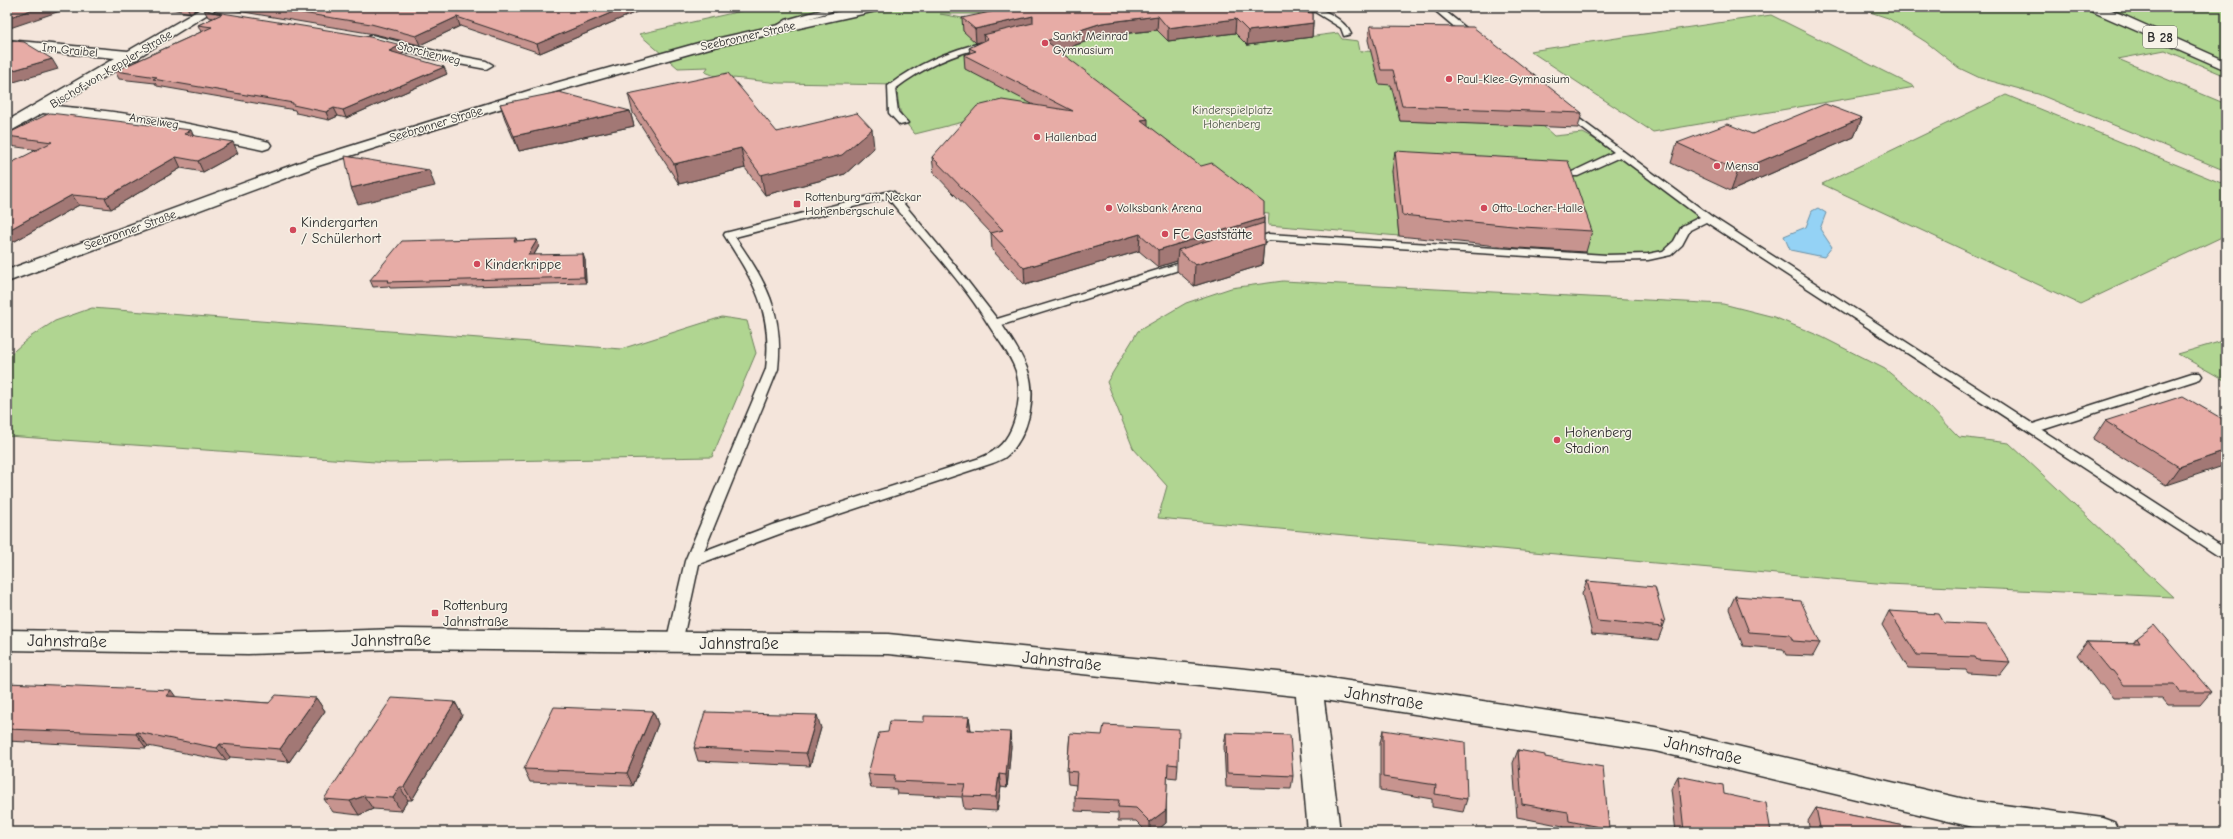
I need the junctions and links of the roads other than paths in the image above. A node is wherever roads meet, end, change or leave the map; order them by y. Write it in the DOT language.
graph roads {
  1 [pos="840,7"];
  2 [pos="876,7"];
  3 [pos="1311,7"];
  4 [pos="1435,7"];
  5 [pos="2094,7"];
  6 [pos="214,10"];
  7 [pos="774,31"];
  8 [pos="1347,34"];
  9 [pos="358,36"];
  10 [pos="991,42"];
  11 [pos="7,44"];
  12 [pos="1482,46"];
  13 [pos="133,56"];
  14 [pos="486,66"];
  15 [pos="2226,66"];
  16 [pos="1557,105"];
  17 [pos="43,109"];
  18 [pos="903,123"];
  19 [pos="7,128"];
  20 [pos="263,144"];
  21 [pos="1620,154"];
  22 [pos="1574,174"];
  23 [pos="1707,218"];
  24 [pos="1236,248"];
  25 [pos="1204,259"];
  26 [pos="7,276"];
  27 [pos="994,324"];
  28 [pos="2196,376"];
  29 [pos="2032,429"];
  30 [pos="2226,556"];
  31 [pos="692,561"];
  32 [pos="7,640"];
  33 [pos="674,643"];
  34 [pos="1309,686"];
  35 [pos="1324,832"];
  36 [pos="2103,832"];
  1 -- 7 [label="lane"];
  2 -- 7 [label="street, Seebronner Straße"];
  3 -- 8 [label="lane"];
  4 -- 12 [label="lane"];
  5 -- 15 [label="street, B 28"];
  6 -- 13 [label="street, Bischof-von-Keppler-Straße"];
  7 -- 26 [label="street, Seebronner Straße"];
  9 -- 14 [label="street, Storchenweg"];
  10 -- 18 [label="lane"];
  11 -- 13 [label="street, Im Graibel"];
  13 -- 17 [label="street, Bischof-von-Keppler-Straße"];
  16 -- 21 [label="lane"];
  17 -- 19 [label="street, Bischof-von-Keppler-Straße"];
  17 -- 20 [label="street, Amselweg"];
  21 -- 22 [label="lane"];
  21 -- 23 [label="lane"];
  23 -- 24 [label="lane"];
  23 -- 29 [label="lane"];
  25 -- 27 [label="lane"];
  27 -- 31 [label="lane"];
  27 -- 31 [label="lane"];
  28 -- 29 [label="lane"];
  29 -- 30 [label="lane"];
  31 -- 33 [label="lane"];
  32 -- 33 [label="street, Jahnstraße"];
  33 -- 34 [label="street, Jahnstraße"];
  34 -- 35 [label="street"];
  34 -- 36 [label="street, Jahnstraße"];
}
